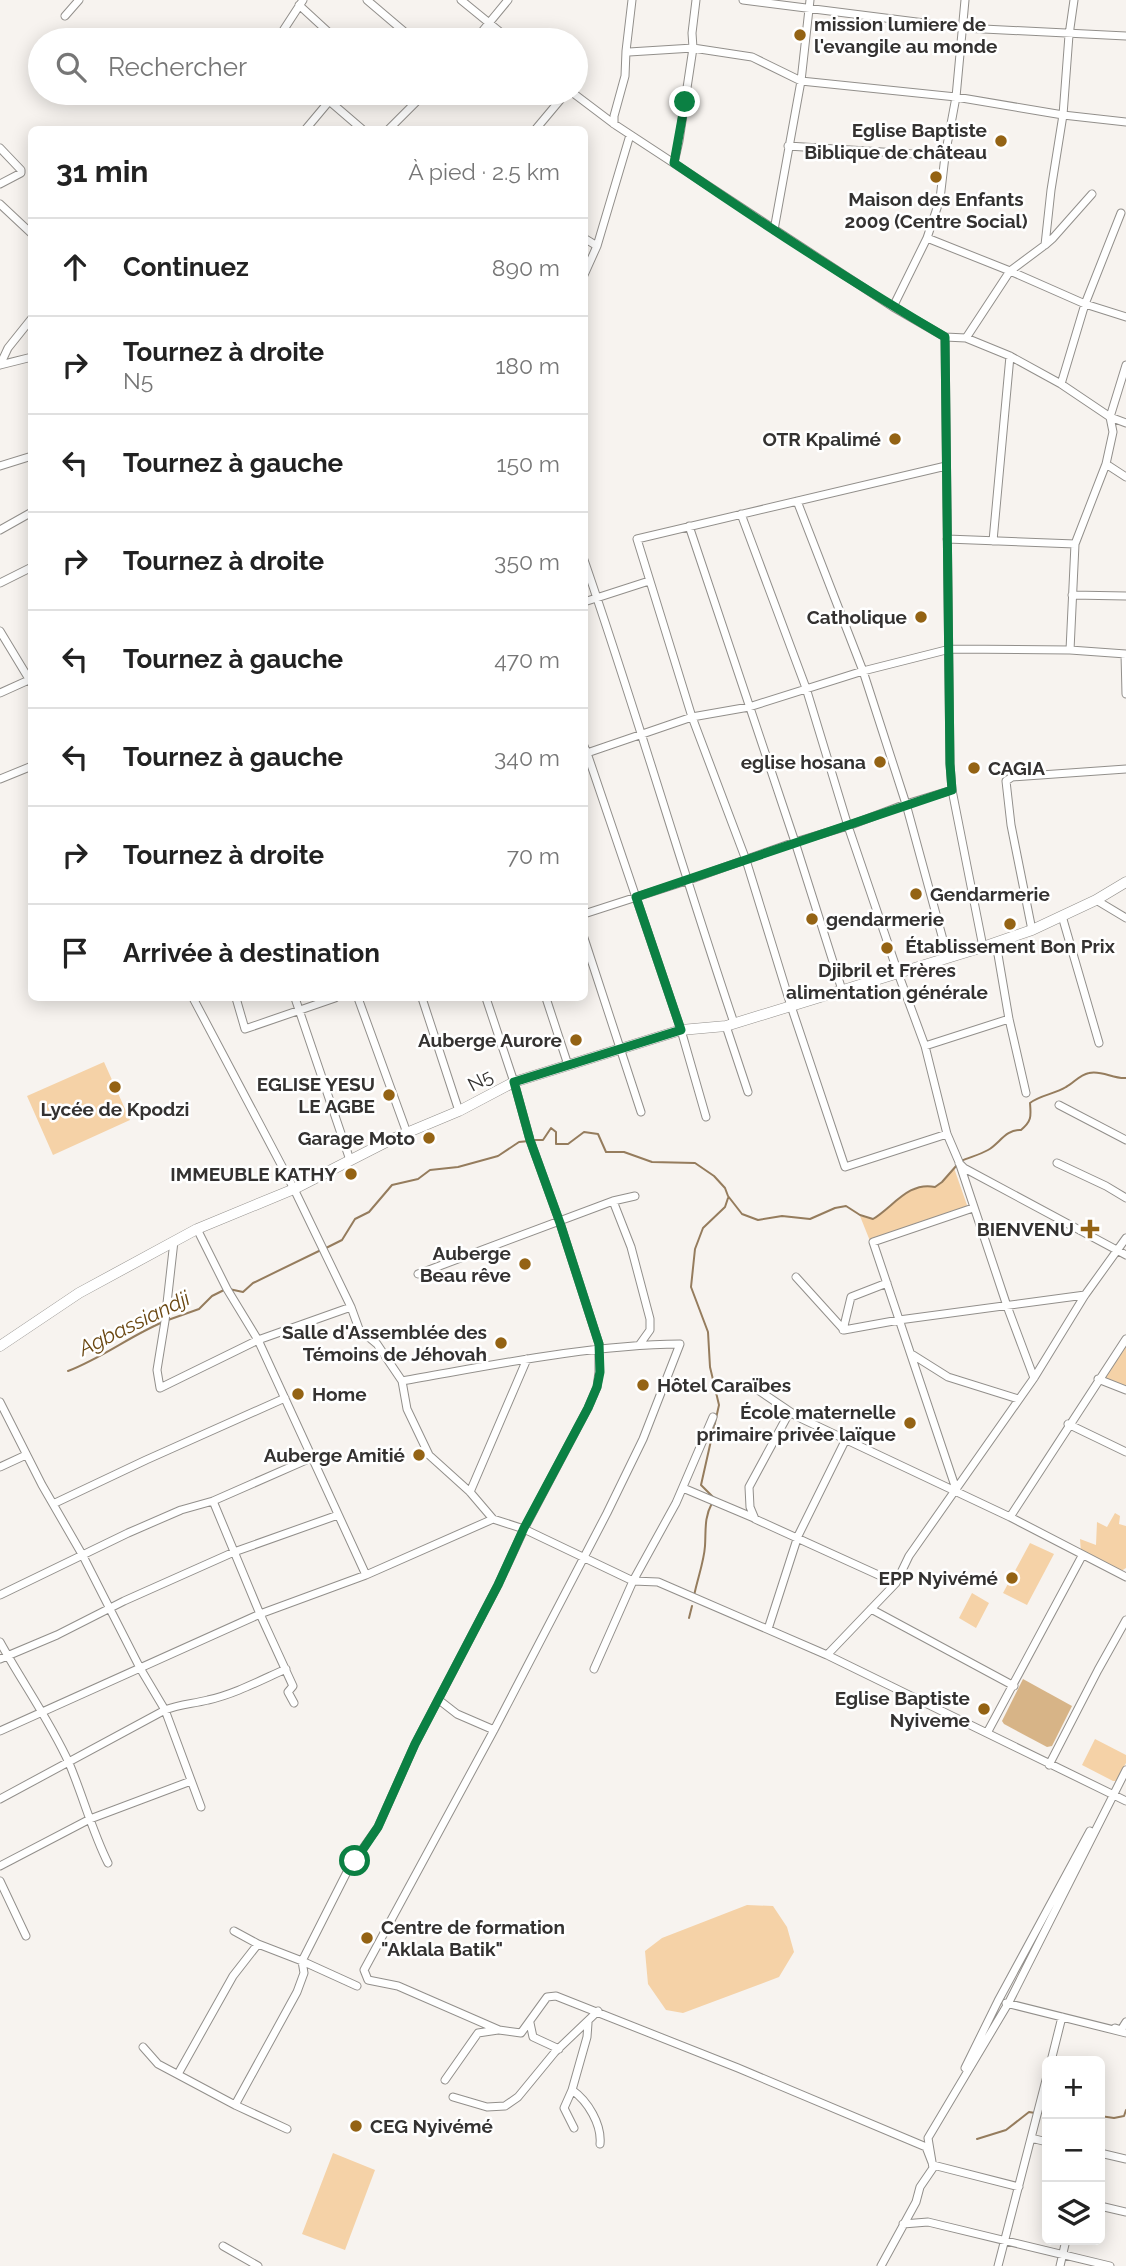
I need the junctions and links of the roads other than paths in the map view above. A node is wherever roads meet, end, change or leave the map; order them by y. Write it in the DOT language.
graph roads {
  1 [pos="79,0"];
  2 [pos="367,0"];
  3 [pos="461,0"];
  4 [pos="508,0"];
  5 [pos="632,0"];
  6 [pos="696,0"];
  7 [pos="743,0"];
  8 [pos="965,0"];
  9 [pos="1074,0"];
  10 [pos="301,3"];
  11 [pos="809,4"];
  12 [pos="65,16"];
  13 [pos="490,24"];
  14 [pos="285,28"];
  15 [pos="325,28"];
  16 [pos="400,28"];
  17 [pos="486,28"];
  18 [pos="495,28"];
  19 [pos="964,28"];
  20 [pos="1069,34"];
  21 [pos="1126,36"];
  22 [pos="693,48"];
  23 [pos="626,51"];
  24 [pos="801,81"];
  25 [pos="956,97"];
  26 [pos="588,104"];
  27 [pos="327,105"];
  28 [pos="335,105"];
  29 [pos="412,105"];
  30 [pos="556,105"];
  31 [pos="1063,116"];
  32 [pos="1126,122"];
  33 [pos="614,124"];
  34 [pos="308,126"];
  35 [pos="358,126"];
  36 [pos="392,126"];
  37 [pos="538,126"];
  38 [pos="630,135"];
  39 [pos="788,146"];
  40 [pos="0,148"];
  41 [pos="945,156"];
  42 [pos="674,163"];
  43 [pos="0,184"];
  44 [pos="1092,194"];
  45 [pos="0,204"];
  46 [pos="1121,213"];
  47 [pos="28,230"];
  48 [pos="774,230"];
  49 [pos="926,238"];
  50 [pos="588,240"];
  51 [pos="1045,245"];
  52 [pos="597,246"];
  53 [pos="588,266"];
  54 [pos="1010,271"];
  55 [pos="1085,304"];
  56 [pos="893,307"];
  57 [pos="1126,317"];
  58 [pos="28,323"];
  59 [pos="945,337"];
  60 [pos="966,338"];
  61 [pos="1010,356"];
  62 [pos="28,358"];
  63 [pos="1126,365"];
  64 [pos="1060,384"];
  65 [pos="1110,417"];
  66 [pos="1126,423"];
  67 [pos="28,457"];
  68 [pos="1106,464"];
  69 [pos="0,466"];
  70 [pos="946,466"];
  71 [pos="1126,477"];
  72 [pos="797,500"];
  73 [pos="28,514"];
  74 [pos="741,514"];
  75 [pos="689,526"];
  76 [pos="0,530"];
  77 [pos="947,539"];
  78 [pos="993,541"];
  79 [pos="1075,544"];
  80 [pos="28,569"];
  81 [pos="588,570"];
  82 [pos="649,581"];
  83 [pos="0,583"];
  84 [pos="1072,595"];
  85 [pos="1126,596"];
  86 [pos="598,598"];
  87 [pos="588,601"];
  88 [pos="0,631"];
  89 [pos="950,649"];
  90 [pos="1070,650"];
  91 [pos="1125,654"];
  92 [pos="863,671"];
  93 [pos="28,676"];
  94 [pos="28,682"];
  95 [pos="806,688"];
  96 [pos="0,693"];
  97 [pos="1126,694"];
  98 [pos="749,707"];
  99 [pos="692,717"];
  100 [pos="642,733"];
  101 [pos="588,750"];
  102 [pos="588,760"];
  103 [pos="28,768"];
  104 [pos="1126,769"];
  105 [pos="0,779"];
  106 [pos="952,790"];
  107 [pos="906,804"];
  108 [pos="848,827"];
  109 [pos="795,842"];
  110 [pos="746,860"];
  111 [pos="687,881"];
  112 [pos="1126,882"];
  113 [pos="636,897"];
  114 [pos="1096,900"];
  115 [pos="588,913"];
  116 [pos="1062,916"];
  117 [pos="1126,918"];
  118 [pos="1032,930"];
  119 [pos="996,943"];
  120 [pos="984,947"];
  121 [pos="588,950"];
  122 [pos="948,958"];
  123 [pos="898,974"];
  124 [pos="842,990"];
  125 [pos="195,1001"];
  126 [pos="237,1001"];
  127 [pos="296,1001"];
  128 [pos="327,1001"];
  129 [pos="359,1001"];
  130 [pos="423,1001"];
  131 [pos="487,1001"];
  132 [pos="546,1001"];
  133 [pos="791,1006"];
  134 [pos="299,1011"];
  135 [pos="1009,1019"];
  136 [pos="730,1024"];
  137 [pos="681,1030"];
  138 [pos="1099,1043"];
  139 [pos="925,1046"];
  140 [pos="621,1048"];
  141 [pos="568,1065"];
  142 [pos="514,1082"];
  143 [pos="748,1092"];
  144 [pos="1026,1093"];
  145 [pos="1059,1105"];
  146 [pos="459,1111"];
  147 [pos="642,1112"];
  148 [pos="706,1116"];
  149 [pos="407,1133"];
  150 [pos="947,1134"];
  151 [pos="1126,1140"];
  152 [pos="350,1160"];
  153 [pos="959,1162"];
  154 [pos="1057,1163"];
  155 [pos="294,1189"];
  156 [pos="635,1196"];
  157 [pos="1126,1198"];
  158 [pos="613,1201"];
  159 [pos="973,1208"];
  160 [pos="560,1223"];
  161 [pos="197,1229"];
  162 [pos="1126,1238"];
  163 [pos="174,1241"];
  164 [pos="1118,1250"];
  165 [pos="1126,1255"];
  166 [pos="418,1275"];
  167 [pos="796,1277"];
  168 [pos="887,1283"];
  169 [pos="1085,1295"];
  170 [pos="1007,1306"];
  171 [pos="351,1307"];
  172 [pos="899,1320"];
  173 [pos="843,1330"];
  174 [pos="1126,1339"];
  175 [pos="258,1340"];
  176 [pos="640,1344"];
  177 [pos="0,1346"];
  178 [pos="599,1349"];
  179 [pos="912,1355"];
  180 [pos="527,1359"];
  181 [pos="1034,1378"];
  182 [pos="1098,1379"];
  183 [pos="402,1381"];
  184 [pos="752,1386"];
  185 [pos="1126,1390"];
  186 [pos="285,1398"];
  187 [pos="1018,1399"];
  188 [pos="0,1402"];
  189 [pos="789,1413"];
  190 [pos="713,1417"];
  191 [pos="1068,1424"];
  192 [pos="845,1441"];
  193 [pos="1126,1452"];
  194 [pos="26,1455"];
  195 [pos="311,1458"];
  196 [pos="0,1467"];
  197 [pos="683,1488"];
  198 [pos="955,1490"];
  199 [pos="470,1492"];
  200 [pos="213,1501"];
  201 [pos="53,1504"];
  202 [pos="338,1514"];
  203 [pos="1010,1517"];
  204 [pos="493,1519"];
  205 [pos="755,1519"];
  206 [pos="524,1528"];
  207 [pos="798,1536"];
  208 [pos="234,1552"];
  209 [pos="83,1556"];
  210 [pos="584,1556"];
  211 [pos="1082,1556"];
  212 [pos="366,1576"];
  213 [pos="1126,1576"];
  214 [pos="633,1581"];
  215 [pos="896,1583"];
  216 [pos="0,1595"];
  217 [pos="110,1608"];
  218 [pos="871,1609"];
  219 [pos="260,1614"];
  220 [pos="1126,1619"];
  221 [pos="768,1629"];
  222 [pos="0,1642"];
  223 [pos="827,1655"];
  224 [pos="3,1656"];
  225 [pos="140,1668"];
  226 [pos="286,1669"];
  227 [pos="594,1669"];
  228 [pos="1014,1686"];
  229 [pos="439,1700"];
  230 [pos="294,1703"];
  231 [pos="164,1710"];
  232 [pos="42,1712"];
  233 [pos="494,1730"];
  234 [pos="0,1731"];
  235 [pos="987,1733"];
  236 [pos="68,1761"];
  237 [pos="1126,1764"];
  238 [pos="1049,1765"];
  239 [pos="1126,1770"];
  240 [pos="191,1782"];
  241 [pos="1113,1791"];
  242 [pos="1126,1795"];
  243 [pos="0,1799"];
  244 [pos="1126,1801"];
  245 [pos="201,1807"];
  246 [pos="90,1819"];
  247 [pos="108,1863"];
  248 [pos="0,1866"];
  249 [pos="0,1881"];
  250 [pos="234,1931"];
  251 [pos="26,1936"];
  252 [pos="258,1944"];
  253 [pos="302,1961"];
  254 [pos="357,1986"];
  255 [pos="998,2001"];
  256 [pos="1009,2002"];
  257 [pos="598,2011"];
  258 [pos="1062,2017"];
  259 [pos="588,2022"];
  260 [pos="1126,2022"];
  261 [pos="530,2023"];
  262 [pos="499,2030"];
  263 [pos="1126,2033"];
  264 [pos="143,2048"];
  265 [pos="559,2049"];
  266 [pos="1052,2056"];
  267 [pos="178,2074"];
  268 [pos="445,2080"];
  269 [pos="572,2090"];
  270 [pos="1042,2095"];
  271 [pos="453,2097"];
  272 [pos="235,2105"];
  273 [pos="574,2128"];
  274 [pos="287,2129"];
  275 [pos="1031,2138"];
  276 [pos="1042,2141"];
  277 [pos="600,2144"];
  278 [pos="926,2147"];
  279 [pos="1105,2154"];
  280 [pos="1126,2159"];
  281 [pos="1019,2187"];
  282 [pos="1105,2207"];
  283 [pos="1126,2213"];
  284 [pos="1005,2241"];
  285 [pos="1065,2245"];
  286 [pos="223,2246"];
  287 [pos="1063,2255"];
  288 [pos="258,2266"];
  289 [pos="883,2266"];
  290 [pos="998,2266"];
  291 [pos="1059,2266"];
  292 [pos="1110,2266"];
  1 -- 12 [label="street"];
  2 -- 16 [label="street"];
  3 -- 13 [label="street"];
  4 -- 13 [label="street"];
  5 -- 23 [label="street"];
  6 -- 22 [label="street"];
  7 -- 11 [label="street"];
  8 -- 19 [label="street"];
  9 -- 20 [label="street"];
  10 -- 14 [label="street"];
  10 -- 15 [label="street"];
  11 -- 19 [label="street"];
  11 -- 24 [label="street"];
  13 -- 17 [label="street"];
  13 -- 18 [label="street"];
  19 -- 20 [label="street"];
  19 -- 25 [label="street"];
  20 -- 21 [label="street"];
  20 -- 31 [label="street"];
  22 -- 23 [label="street"];
  22 -- 24 [label="street"];
  22 -- 42 [label="street"];
  23 -- 33 [label="street"];
  24 -- 25 [label="street"];
  24 -- 39 [label="street"];
  25 -- 31 [label="street"];
  25 -- 41 [label="street"];
  26 -- 33 [label="street"];
  27 -- 34 [label="street"];
  28 -- 35 [label="street"];
  29 -- 36 [label="street"];
  30 -- 37 [label="street"];
  31 -- 32 [label="street"];
  31 -- 51 [label="street"];
  33 -- 38 [label="street"];
  38 -- 42 [label="street"];
  38 -- 52 [label="street"];
  39 -- 41 [label="street"];
  39 -- 48 [label="street"];
  40 -- 43 [label="street"];
  41 -- 49 [label="street"];
  42 -- 48 [label="street"];
  44 -- 51 [label="street"];
  45 -- 47 [label="street"];
  46 -- 55 [label="street"];
  48 -- 56 [label="street"];
  49 -- 54 [label="street"];
  49 -- 56 [label="street"];
  50 -- 52 [label="street"];
  51 -- 54 [label="street"];
  52 -- 53 [label="street"];
  54 -- 55 [label="street"];
  54 -- 60 [label="street"];
  55 -- 57 [label="street"];
  55 -- 64 [label="street"];
  56 -- 59 [label="street"];
  58 -- 62 [label="street"];
  59 -- 60 [label="street"];
  59 -- 70 [label="street"];
  60 -- 61 [label="street"];
  61 -- 64 [label="street"];
  61 -- 78 [label="street"];
  63 -- 65 [label="street"];
  64 -- 65 [label="street"];
  65 -- 66 [label="street"];
  65 -- 68 [label="street"];
  67 -- 69 [label="street"];
  68 -- 71 [label="street"];
  68 -- 79 [label="street"];
  70 -- 72 [label="street"];
  70 -- 77 [label="street"];
  72 -- 74 [label="street"];
  72 -- 92 [label="street"];
  73 -- 76 [label="street"];
  74 -- 75 [label="street"];
  74 -- 95 [label="street"];
  75 -- 82 [label="street"];
  75 -- 98 [label="street"];
  77 -- 78 [label="street"];
  77 -- 89 [label="street"];
  78 -- 79 [label="street"];
  79 -- 84 [label="street"];
  80 -- 83 [label="street"];
  81 -- 86 [label="street"];
  82 -- 86 [label="street"];
  82 -- 99 [label="street"];
  84 -- 85 [label="street"];
  84 -- 90 [label="street"];
  86 -- 87 [label="street"];
  86 -- 100 [label="street"];
  88 -- 93 [label="street"];
  89 -- 90 [label="street"];
  89 -- 92 [label="street"];
  89 -- 106 [label="street"];
  90 -- 91 [label="street"];
  91 -- 97 [label="street"];
  92 -- 95 [label="street"];
  92 -- 107 [label="street"];
  94 -- 96 [label="street"];
  95 -- 98 [label="street"];
  95 -- 108 [label="street"];
  98 -- 99 [label="street"];
  98 -- 109 [label="street"];
  99 -- 100 [label="street"];
  99 -- 110 [label="street"];
  100 -- 101 [label="street"];
  100 -- 111 [label="street"];
  102 -- 113 [label="street"];
  103 -- 105 [label="street"];
  104 -- 118 [label="street"];
  106 -- 107 [label="street"];
  106 -- 120 [label="street"];
  107 -- 108 [label="street"];
  107 -- 122 [label="street"];
  108 -- 109 [label="street"];
  108 -- 123 [label="street"];
  109 -- 110 [label="street"];
  109 -- 124 [label="street"];
  110 -- 111 [label="street"];
  110 -- 133 [label="street"];
  111 -- 113 [label="street"];
  111 -- 136 [label="street"];
  112 -- 114 [label="main road, N5 / N5"];
  113 -- 115 [label="street"];
  113 -- 137 [label="street"];
  114 -- 116 [label="main road, N5 / N5"];
  114 -- 117 [label="street"];
  116 -- 118 [label="main road, N5 / N5"];
  116 -- 138 [label="street"];
  118 -- 119 [label="main road, N5 / N5"];
  119 -- 120 [label="main road, N5 / N5"];
  119 -- 135 [label="street"];
  120 -- 122 [label="main road, N5 / N5"];
  121 -- 140 [label="street"];
  122 -- 123 [label="main road, N5 / N5"];
  123 -- 124 [label="main road, N5 / N5"];
  123 -- 139 [label="street"];
  124 -- 133 [label="main road, N5 / N5"];
  125 -- 155 [label="street"];
  126 -- 134 [label="street"];
  127 -- 134 [label="street"];
  128 -- 134 [label="street"];
  129 -- 149 [label="street"];
  130 -- 146 [label="street"];
  131 -- 142 [label="street"];
  132 -- 141 [label="street"];
  133 -- 136 [label="main road, N5 / N5"];
  133 -- 150 [label="street"];
  134 -- 152 [label="street"];
  135 -- 139 [label="street"];
  135 -- 144 [label="street"];
  136 -- 137 [label="main road, N5 / N5"];
  136 -- 143 [label="street"];
  137 -- 140 [label="main road, N5 / N5"];
  137 -- 148 [label="street"];
  139 -- 150 [label="street"];
  140 -- 141 [label="main road, N5 / N5"];
  140 -- 147 [label="street"];
  141 -- 142 [label="main road, N5 / N5"];
  142 -- 146 [label="main road, N5 / N5"];
  142 -- 160 [label="street"];
  145 -- 151 [label="street"];
  146 -- 149 [label="main road, N5 / N5"];
  149 -- 152 [label="main road, N5 / N5"];
  150 -- 153 [label="street"];
  152 -- 155 [label="main road, N5 / N5"];
  153 -- 159 [label="street"];
  153 -- 164 [label="street"];
  154 -- 157 [label="street"];
  155 -- 161 [label="main road, N5 / N5"];
  155 -- 171 [label="street"];
  156 -- 158 [label="street"];
  158 -- 160 [label="street"];
  158 -- 176 [label="street"];
  159 -- 168 [label="street"];
  159 -- 170 [label="street"];
  160 -- 166 [label="street"];
  160 -- 178 [label="street"];
  161 -- 163 [label="main road, N5 / N5"];
  161 -- 175 [label="street"];
  162 -- 164 [label="street"];
  163 -- 175 [label="street"];
  163 -- 177 [label="main road, N5 / N5"];
  164 -- 165 [label="street"];
  164 -- 169 [label="street"];
  167 -- 173 [label="street"];
  168 -- 172 [label="street"];
  168 -- 173 [label="street"];
  169 -- 170 [label="street"];
  169 -- 181 [label="street"];
  170 -- 172 [label="street"];
  170 -- 181 [label="street"];
  171 -- 175 [label="street"];
  171 -- 183 [label="street"];
  172 -- 173 [label="street"];
  172 -- 179 [label="street"];
  174 -- 182 [label="street"];
  175 -- 186 [label="street"];
  176 -- 178 [label="street"];
  176 -- 210 [label="street"];
  178 -- 180 [label="street"];
  178 -- 206 [label="street"];
  179 -- 187 [label="street"];
  179 -- 198 [label="street"];
  180 -- 183 [label="street"];
  180 -- 199 [label="street"];
  181 -- 187 [label="street"];
  182 -- 185 [label="street"];
  182 -- 191 [label="street"];
  183 -- 199 [label="street"];
  184 -- 189 [label="street"];
  186 -- 195 [label="street"];
  186 -- 201 [label="street"];
  187 -- 198 [label="street"];
  188 -- 194 [label="street"];
  189 -- 192 [label="street"];
  189 -- 205 [label="street"];
  190 -- 197 [label="street"];
  191 -- 193 [label="street"];
  191 -- 203 [label="street"];
  192 -- 198 [label="street"];
  192 -- 207 [label="street"];
  194 -- 196 [label="street"];
  194 -- 201 [label="street"];
  195 -- 200 [label="street"];
  195 -- 202 [label="street"];
  197 -- 205 [label="street"];
  197 -- 214 [label="street"];
  198 -- 203 [label="street"];
  198 -- 215 [label="street"];
  199 -- 204 [label="street"];
  200 -- 208 [label="street"];
  200 -- 209 [label="street"];
  201 -- 209 [label="street"];
  202 -- 208 [label="street"];
  202 -- 212 [label="street"];
  203 -- 211 [label="street"];
  204 -- 206 [label="street"];
  204 -- 212 [label="street"];
  205 -- 207 [label="street"];
  206 -- 210 [label="street"];
  206 -- 229 [label="street"];
  207 -- 215 [label="street"];
  207 -- 221 [label="street"];
  208 -- 217 [label="street"];
  208 -- 219 [label="street"];
  209 -- 216 [label="street"];
  209 -- 217 [label="street"];
  210 -- 214 [label="street"];
  210 -- 233 [label="street"];
  211 -- 213 [label="street"];
  211 -- 228 [label="street"];
  212 -- 219 [label="street"];
  214 -- 221 [label="street"];
  214 -- 227 [label="street"];
  215 -- 218 [label="street"];
  217 -- 224 [label="street"];
  217 -- 225 [label="street"];
  218 -- 223 [label="street"];
  218 -- 228 [label="street"];
  219 -- 225 [label="street"];
  219 -- 226 [label="street"];
  220 -- 238 [label="street"];
  221 -- 223 [label="street"];
  222 -- 224 [label="street"];
  223 -- 235 [label="street"];
  224 -- 232 [label="street"];
  225 -- 231 [label="street"];
  225 -- 232 [label="street"];
  226 -- 230 [label="street"];
  226 -- 231 [label="street"];
  228 -- 235 [label="street"];
  229 -- 233 [label="street"];
  229 -- 253 [label="street"];
  231 -- 236 [label="street"];
  231 -- 240 [label="street"];
  232 -- 234 [label="street"];
  232 -- 236 [label="street"];
  233 -- 262 [label="street"];
  235 -- 238 [label="street"];
  236 -- 243 [label="street"];
  236 -- 246 [label="street"];
  237 -- 241 [label="street"];
  238 -- 241 [label="street"];
  239 -- 241 [label="street"];
  240 -- 245 [label="street"];
  240 -- 246 [label="street"];
  241 -- 242 [label="street"];
  241 -- 244 [label="street"];
  241 -- 255 [label="street"];
  241 -- 256 [label="street"];
  246 -- 247 [label="street"];
  246 -- 248 [label="street"];
  249 -- 251 [label="street"];
  250 -- 252 [label="street"];
  252 -- 253 [label="street"];
  252 -- 267 [label="street"];
  253 -- 254 [label="street"];
  253 -- 272 [label="street"];
  255 -- 258 [label="street"];
  255 -- 278 [label="street"];
  256 -- 258 [label="street"];
  256 -- 289 [label="street"];
  257 -- 259 [label="street"];
  257 -- 261 [label="street"];
  257 -- 278 [label="street"];
  258 -- 260 [label="street"];
  258 -- 263 [label="street"];
  258 -- 266 [label="street"];
  259 -- 265 [label="street"];
  259 -- 269 [label="street"];
  261 -- 262 [label="street"];
  261 -- 265 [label="street"];
  262 -- 268 [label="street"];
  264 -- 267 [label="street"];
  265 -- 271 [label="street"];
  267 -- 272 [label="street"];
  269 -- 273 [label="street"];
  269 -- 277 [label="street"];
  270 -- 275 [label="street"];
  272 -- 274 [label="street"];
  275 -- 276 [label="street"];
  275 -- 281 [label="street"];
  278 -- 281 [label="street"];
  279 -- 280 [label="street"];
  281 -- 284 [label="street"];
  282 -- 283 [label="street"];
  284 -- 287 [label="street"];
  284 -- 289 [label="street"];
  284 -- 290 [label="street"];
  285 -- 287 [label="street"];
  286 -- 288 [label="street"];
  287 -- 291 [label="street"];
  287 -- 292 [label="street"];
}
